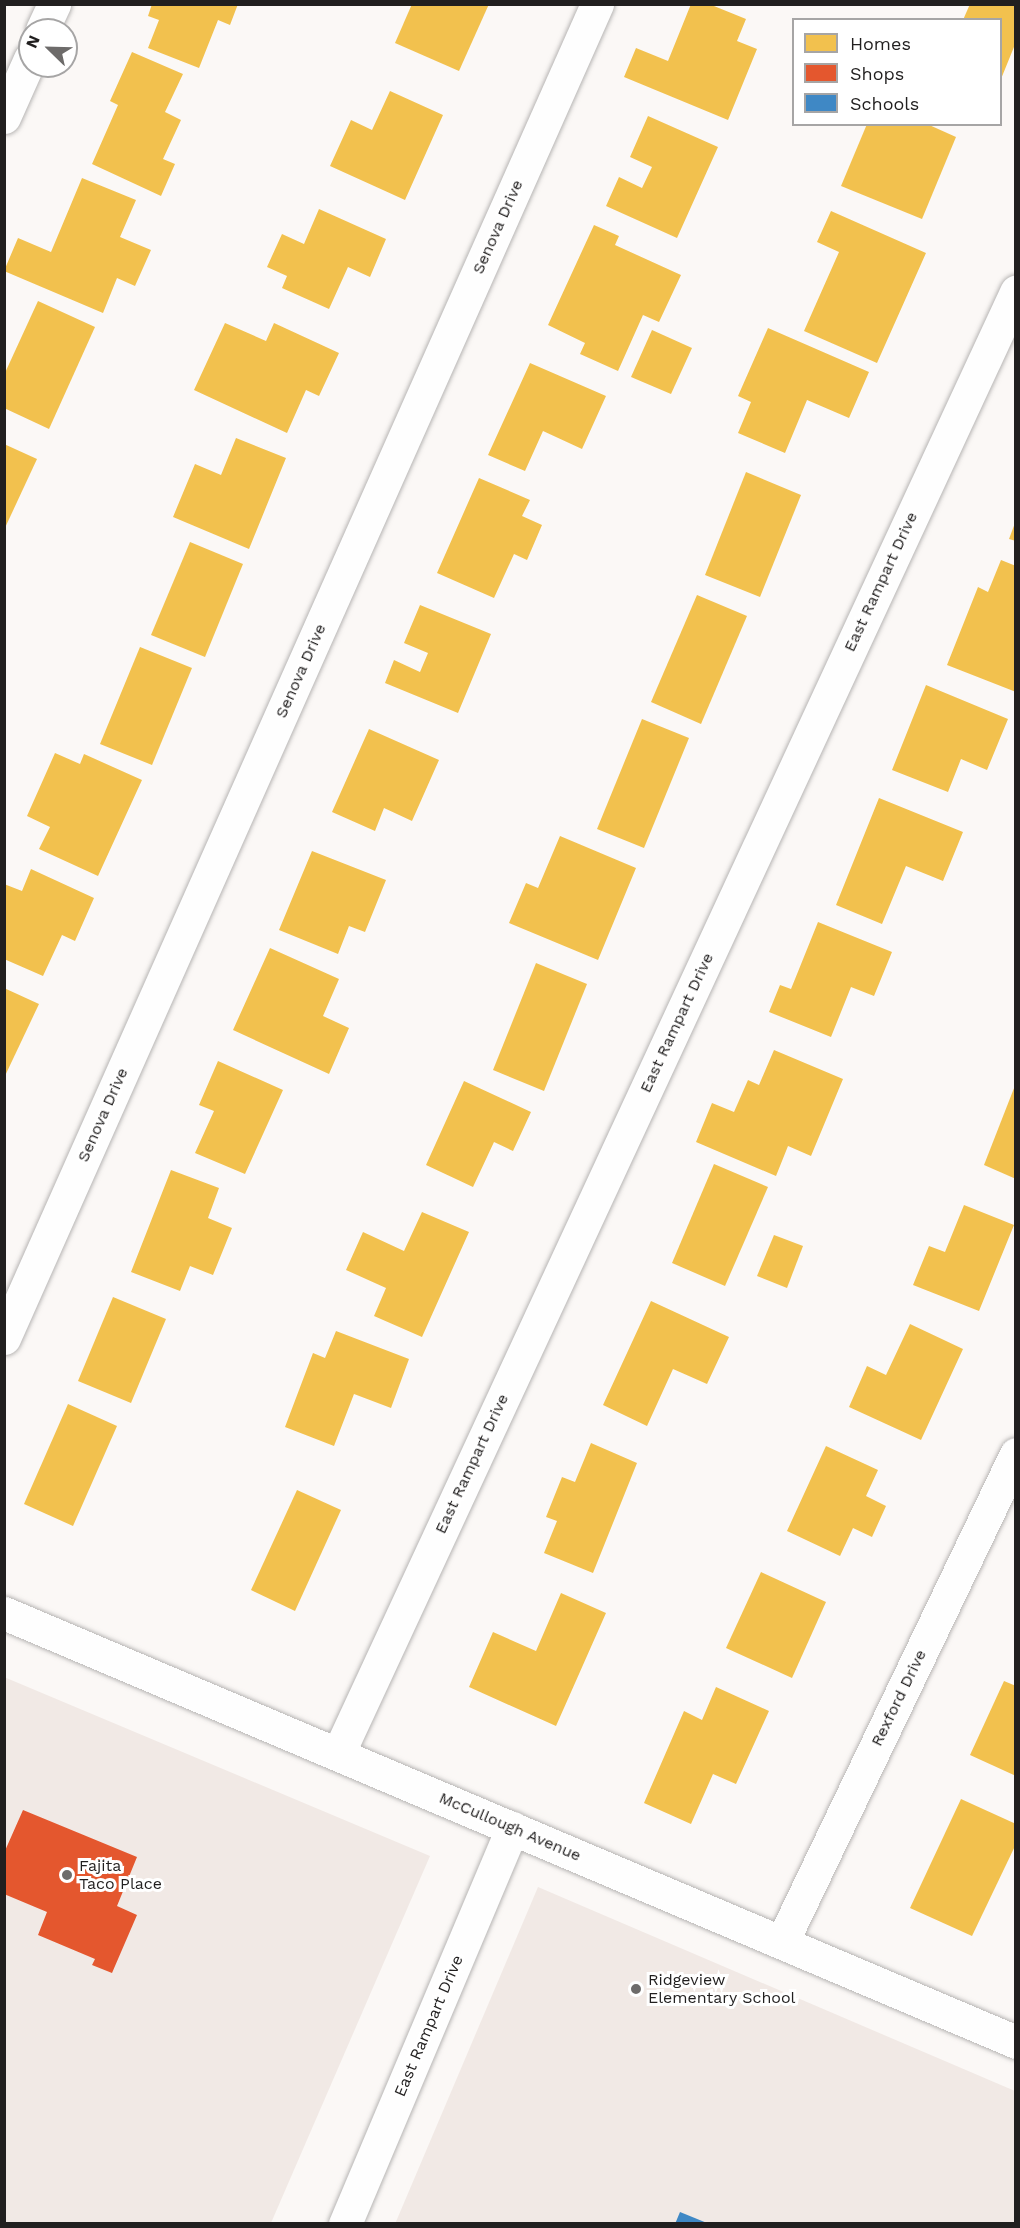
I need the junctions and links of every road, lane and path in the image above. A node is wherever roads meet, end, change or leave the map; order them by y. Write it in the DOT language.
graph roads {
  1 [pos="54,4"];
  2 [pos="597,4"];
  3 [pos="48,18"];
  4 [pos="21,78"];
  5 [pos="4,117"];
  6 [pos="1016,292"];
  7 [pos="4,1338"];
  8 [pos="1016,1455"];
  9 [pos="4,1613"];
  10 [pos="338,1754"];
  11 [pos="512,1828"];
  12 [pos="782,1942"];
  13 [pos="1016,2042"];
  14 [pos="345,2223"];
  1 -- 3 [label="street"];
  2 -- 7 [label="street, Senova Drive"];
  4 -- 5 [label="street"];
  6 -- 10 [label="street, East Rampart Drive"];
  8 -- 12 [label="street, Rexford Drive"];
  9 -- 10 [label="street, McCullough Avenue"];
  10 -- 11 [label="street, McCullough Avenue"];
  11 -- 12 [label="street, McCullough Avenue"];
  11 -- 14 [label="street, East Rampart Drive"];
  12 -- 13 [label="street, McCullough Avenue"];
}
